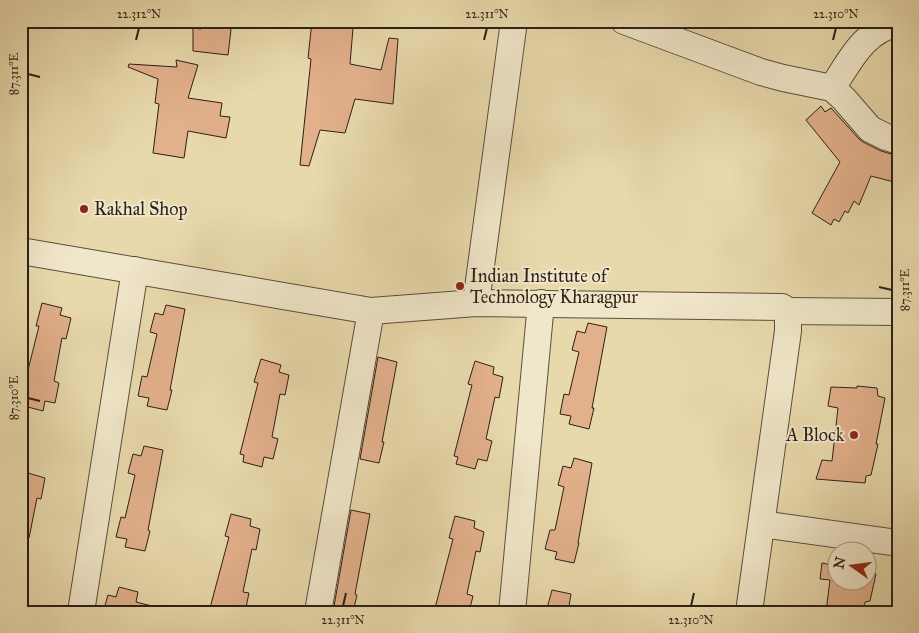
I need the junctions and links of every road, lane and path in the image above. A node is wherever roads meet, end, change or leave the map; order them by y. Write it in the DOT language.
graph roads {
  1 [pos="514,21"];
  2 [pos="624,21"];
  3 [pos="898,23"];
  4 [pos="832,88"];
  5 [pos="898,141"];
  6 [pos="21,251"];
  7 [pos="134,270"];
  8 [pos="476,303"];
  9 [pos="541,304"];
  10 [pos="371,311"];
  11 [pos="787,311"];
  12 [pos="898,312"];
  13 [pos="762,524"];
  14 [pos="898,543"];
  15 [pos="81,612"];
  16 [pos="318,612"];
  17 [pos="512,612"];
  18 [pos="750,612"];
  1 -- 8 [label="street"];
  2 -- 4 [label="street"];
  3 -- 4 [label="street"];
  4 -- 5 [label="street"];
  6 -- 7 [label="street"];
  7 -- 10 [label="street"];
  7 -- 15 [label="street"];
  8 -- 9 [label="street"];
  8 -- 10 [label="street"];
  9 -- 11 [label="street"];
  9 -- 17 [label="street"];
  10 -- 16 [label="street"];
  11 -- 12 [label="street"];
  11 -- 13 [label="street"];
  13 -- 14 [label="street"];
  13 -- 18 [label="street"];
}
